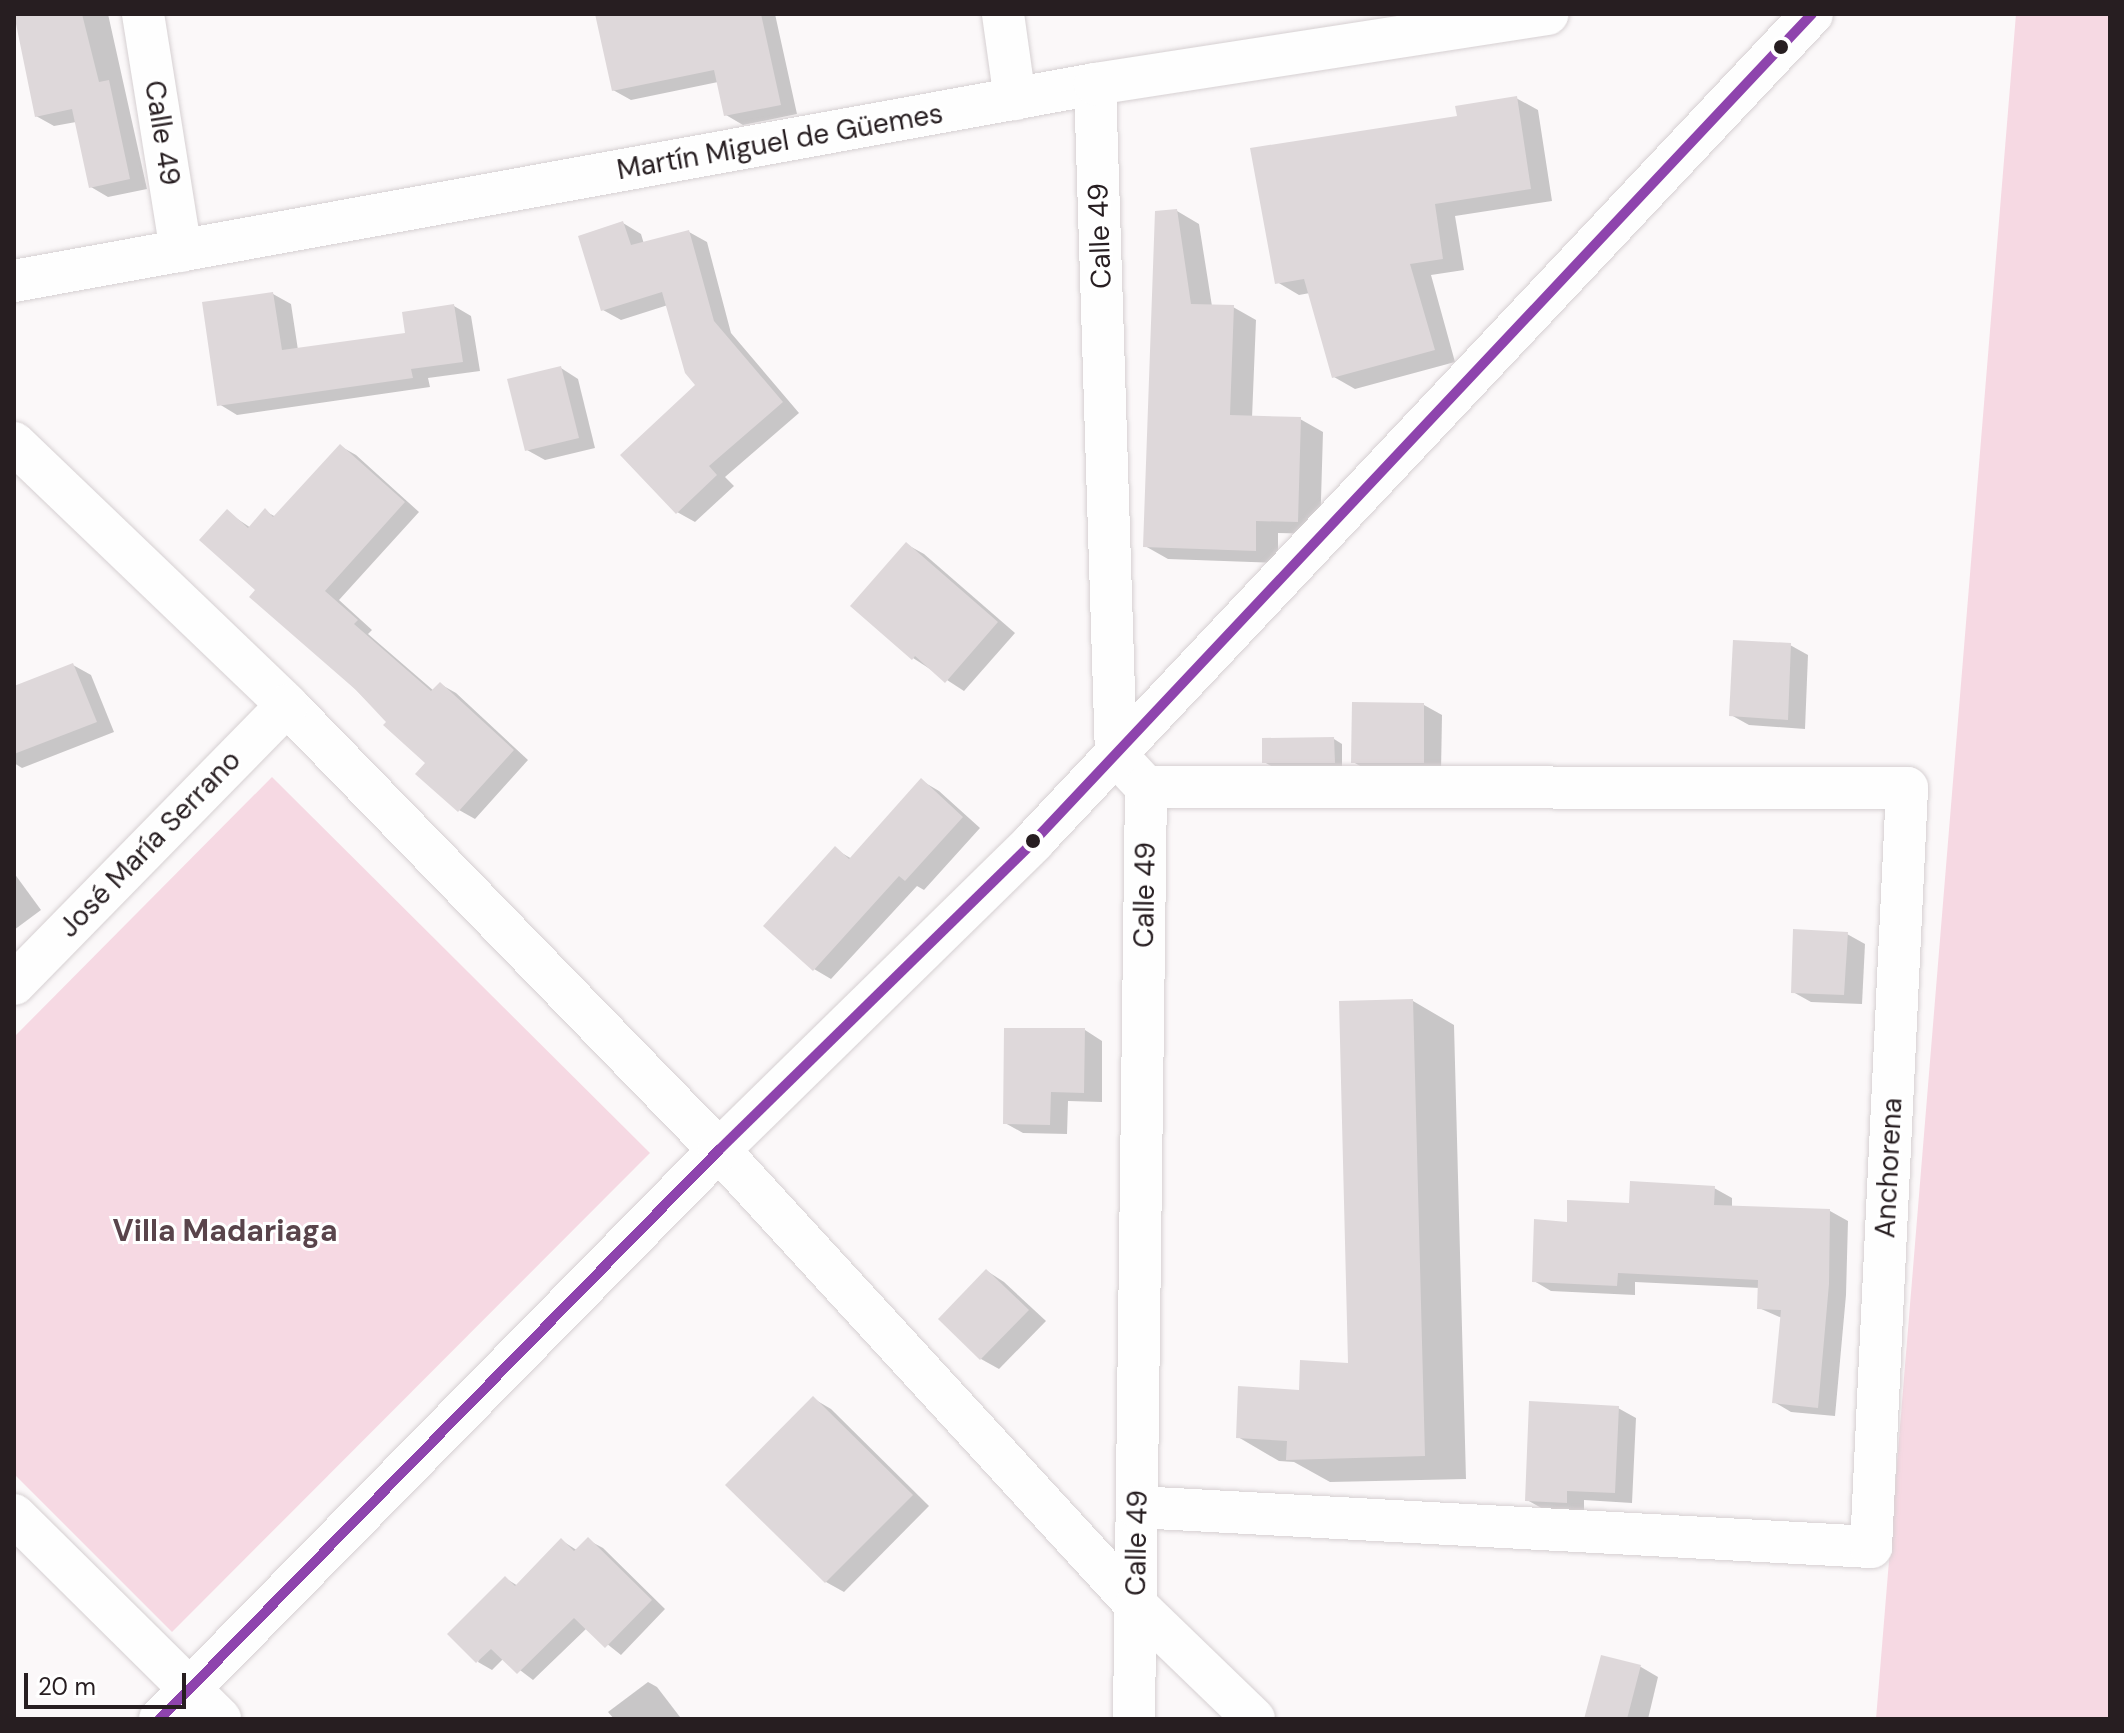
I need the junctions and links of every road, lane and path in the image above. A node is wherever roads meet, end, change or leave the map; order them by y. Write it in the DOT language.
graph roads {
  1 [pos="143,14"];
  2 [pos="1003,14"];
  3 [pos="1548,14"];
  4 [pos="1812,14"];
  5 [pos="1095,84"];
  6 [pos="1015,99"];
  7 [pos="181,251"];
  8 [pos="14,281"];
  9 [pos="14,443"];
  10 [pos="287,705"];
  11 [pos="1116,755"];
  12 [pos="1146,787"];
  13 [pos="14,984"];
  14 [pos="719,1150"];
  15 [pos="1137,1507"];
  16 [pos="14,1515"];
  17 [pos="1136,1605"];
  18 [pos="190,1688"];
  19 [pos="160,1719"];
  20 [pos="220,1719"];
  21 [pos="1134,1719"];
  22 [pos="1254,1719"];
  1 -- 7 [label="street, Calle 49"];
  2 -- 6 [label="street"];
  3 -- 5 [label="street, Martín Miguel de Güemes"];
  4 -- 11 [label="street"];
  5 -- 6 [label="street, Martín Miguel de Güemes"];
  5 -- 11 [label="street, Calle 49"];
  6 -- 7 [label="street, Martín Miguel de Güemes"];
  7 -- 8 [label="street, Martín Miguel de Güemes"];
  9 -- 10 [label="street"];
  10 -- 13 [label="street, José María Serrano"];
  10 -- 14 [label="street"];
  11 -- 12 [label="street"];
  11 -- 14 [label="street"];
  12 -- 15 [label="street, Calle 49"];
  12 -- 15 [label="street, Anchorena"];
  14 -- 17 [label="street"];
  14 -- 18 [label="street"];
  15 -- 17 [label="street, Calle 49"];
  16 -- 18 [label="street"];
  17 -- 21 [label="street, Calle 49"];
  17 -- 22 [label="street"];
  18 -- 19 [label="street"];
  18 -- 20 [label="street"];
}
